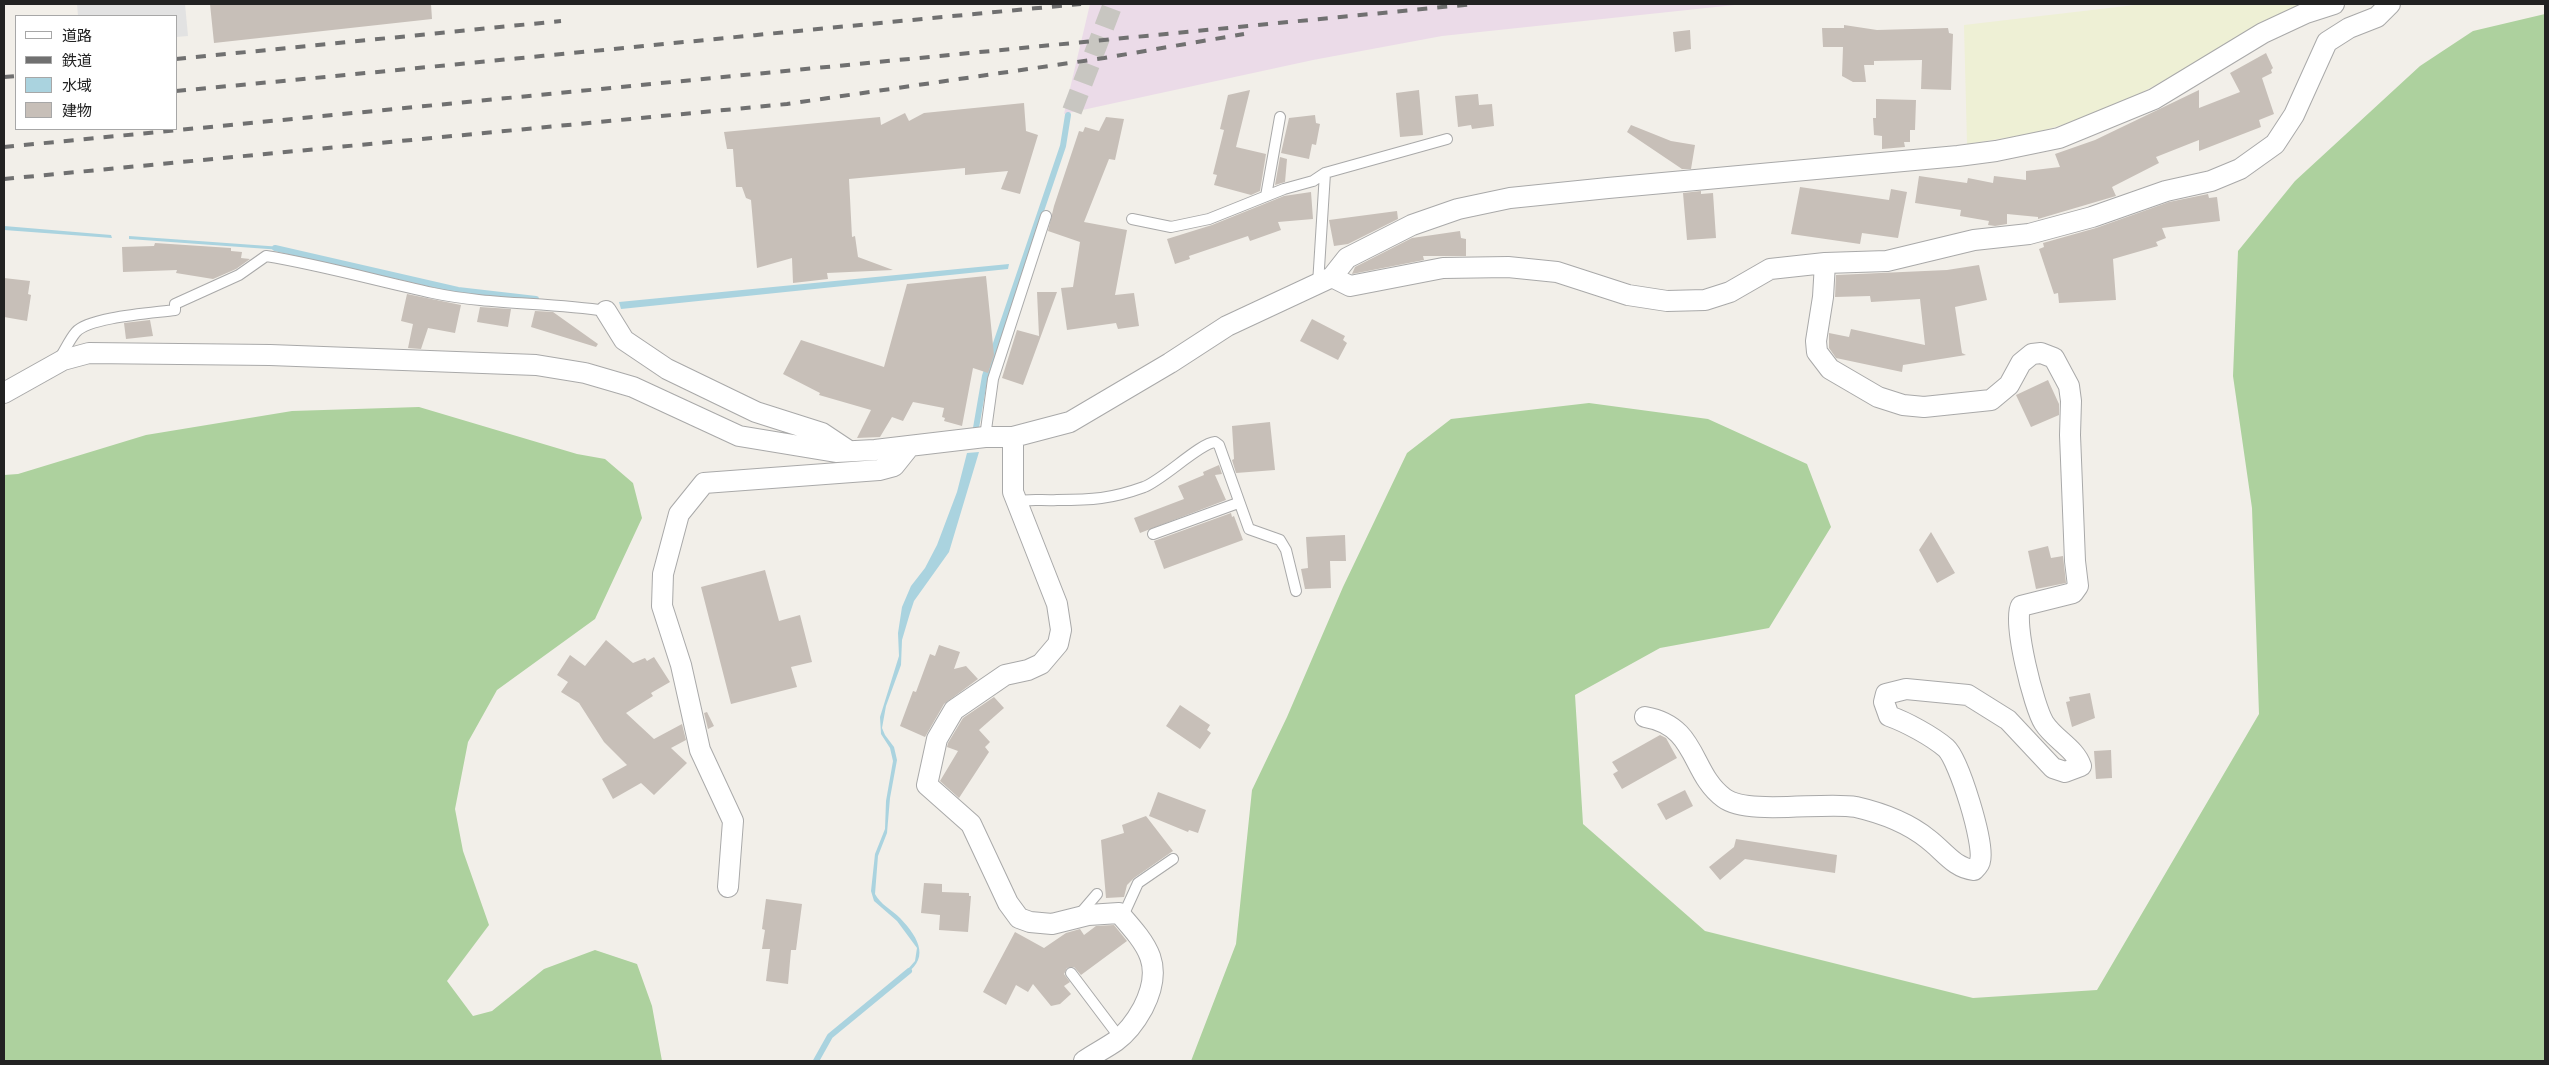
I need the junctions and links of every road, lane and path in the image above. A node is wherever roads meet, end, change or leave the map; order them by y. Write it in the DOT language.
graph roads {
  1 [pos="2334,4"];
  2 [pos="2390,4"];
  3 [pos="1280,117"];
  4 [pos="1448,139"];
  5 [pos="1325,173"];
  6 [pos="1266,196"];
  7 [pos="1046,216"];
  8 [pos="1132,219"];
  9 [pos="1825,263"];
  10 [pos="1325,280"];
  11 [pos="606,311"];
  12 [pos="56,364"];
  13 [pos="4,393"];
  14 [pos="985,436"];
  15 [pos="1013,437"];
  16 [pos="910,446"];
  17 [pos="848,451"];
  18 [pos="1016,502"];
  19 [pos="1238,503"];
  20 [pos="1154,534"];
  21 [pos="1296,591"];
  22 [pos="1645,717"];
  23 [pos="1173,859"];
  24 [pos="728,887"];
  25 [pos="1097,894"];
  26 [pos="1123,916"];
  27 [pos="1077,918"];
  28 [pos="1071,973"];
  29 [pos="1120,1038"];
  30 [pos="1084,1061"];
  1 -- 10 [label="street"];
  2 -- 9 [label="street"];
  3 -- 6 [label="lane"];
  4 -- 5 [label="lane"];
  5 -- 6 [label="lane"];
  5 -- 10 [label="lane"];
  6 -- 8 [label="lane"];
  7 -- 14 [label="lane"];
  9 -- 10 [label="street"];
  9 -- 22 [label="street"];
  10 -- 15 [label="street"];
  11 -- 12 [label="lane"];
  11 -- 17 [label="street"];
  12 -- 13 [label="street"];
  12 -- 17 [label="street"];
  14 -- 15 [label="street"];
  14 -- 16 [label="street"];
  15 -- 18 [label="street"];
  16 -- 17 [label="street"];
  16 -- 24 [label="street"];
  18 -- 19 [label="lane"];
  18 -- 27 [label="street"];
  19 -- 20 [label="lane"];
  19 -- 21 [label="lane"];
  23 -- 26 [label="lane"];
  25 -- 27 [label="lane"];
  26 -- 27 [label="street"];
  26 -- 29 [label="street"];
  28 -- 29 [label="lane"];
  29 -- 30 [label="street"];
}
